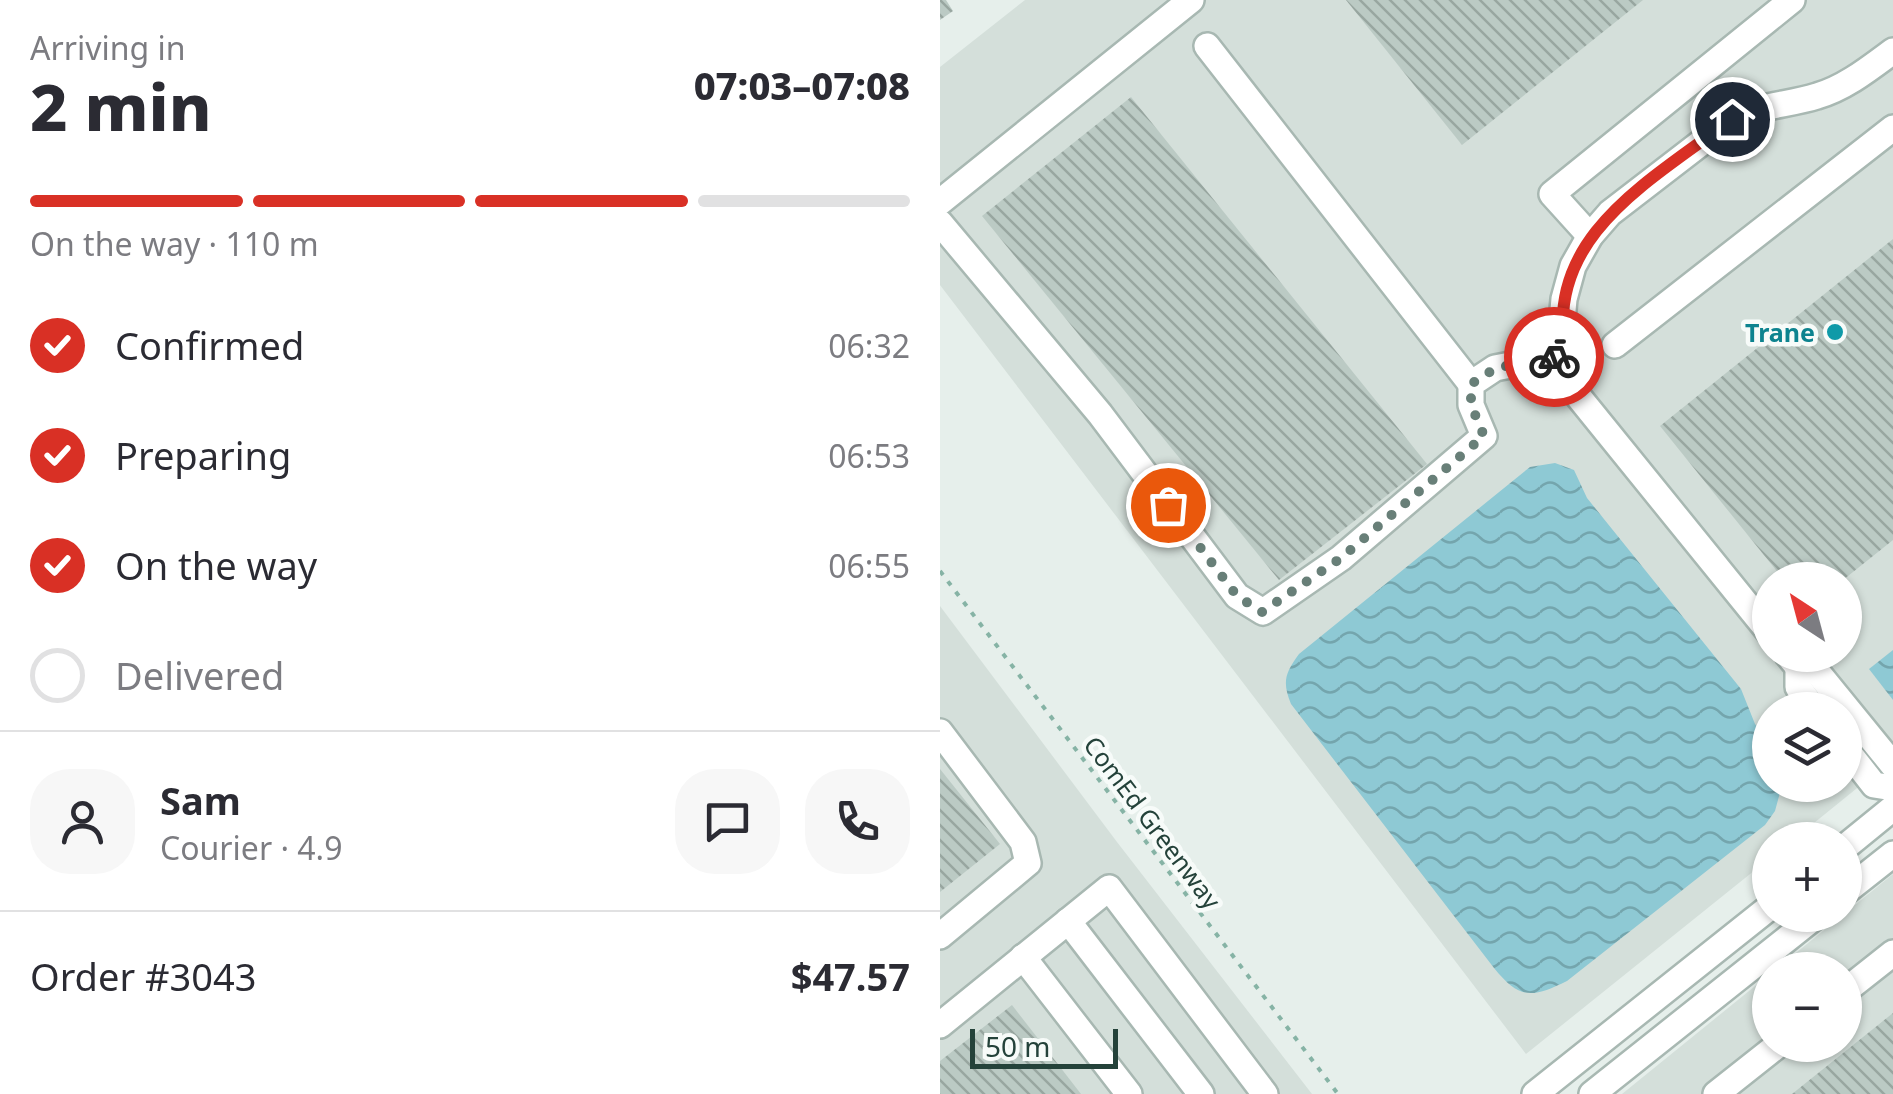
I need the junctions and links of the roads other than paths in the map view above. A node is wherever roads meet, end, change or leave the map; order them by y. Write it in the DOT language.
graph roads {
  1 [pos="1191,0"];
  2 [pos="1792,0"];
  3 [pos="1208,46"];
  4 [pos="1893,50"];
  5 [pos="1893,128"];
  6 [pos="940,202"];
  7 [pos="940,223"];
  8 [pos="1590,236"];
  9 [pos="1615,345"];
  10 [pos="1566,354"];
  11 [pos="1471,384"];
  12 [pos="1752,612"];
  13 [pos="1816,672"];
  14 [pos="940,732"];
  15 [pos="1893,765"];
  16 [pos="1862,770"];
  17 [pos="1893,788"];
  18 [pos="1893,808"];
  19 [pos="1862,833"];
  20 [pos="1893,854"];
  21 [pos="1862,879"];
  22 [pos="1752,920"];
  23 [pos="1068,921"];
  24 [pos="1796,932"];
  25 [pos="940,936"];
  26 [pos="1893,953"];
  27 [pos="1023,958"];
  28 [pos="1862,978"];
  29 [pos="940,1024"];
  30 [pos="1756,1062"];
  31 [pos="1598,1092"];
  32 [pos="1129,1094"];
  33 [pos="1201,1094"];
  34 [pos="1265,1094"];
  35 [pos="1535,1094"];
  36 [pos="1716,1094"];
  1 -- 6 [label="street"];
  2 -- 8 [label="street"];
  3 -- 11 [label="street"];
  4 -- 8 [label="street"];
  5 -- 9 [label="street"];
  7 -- 11 [label="street"];
  8 -- 10 [label="street"];
  10 -- 11 [label="street"];
  10 -- 12 [label="street"];
  13 -- 15 [label="street"];
  14 -- 25 [label="street"];
  16 -- 17 [label="street"];
  18 -- 19 [label="street"];
  20 -- 21 [label="street"];
  22 -- 35 [label="street"];
  23 -- 27 [label="street"];
  23 -- 33 [label="street"];
  23 -- 34 [label="street"];
  24 -- 31 [label="street"];
  26 -- 28 [label="street"];
  27 -- 29 [label="street"];
  27 -- 32 [label="street"];
  30 -- 36 [label="street"];
}
